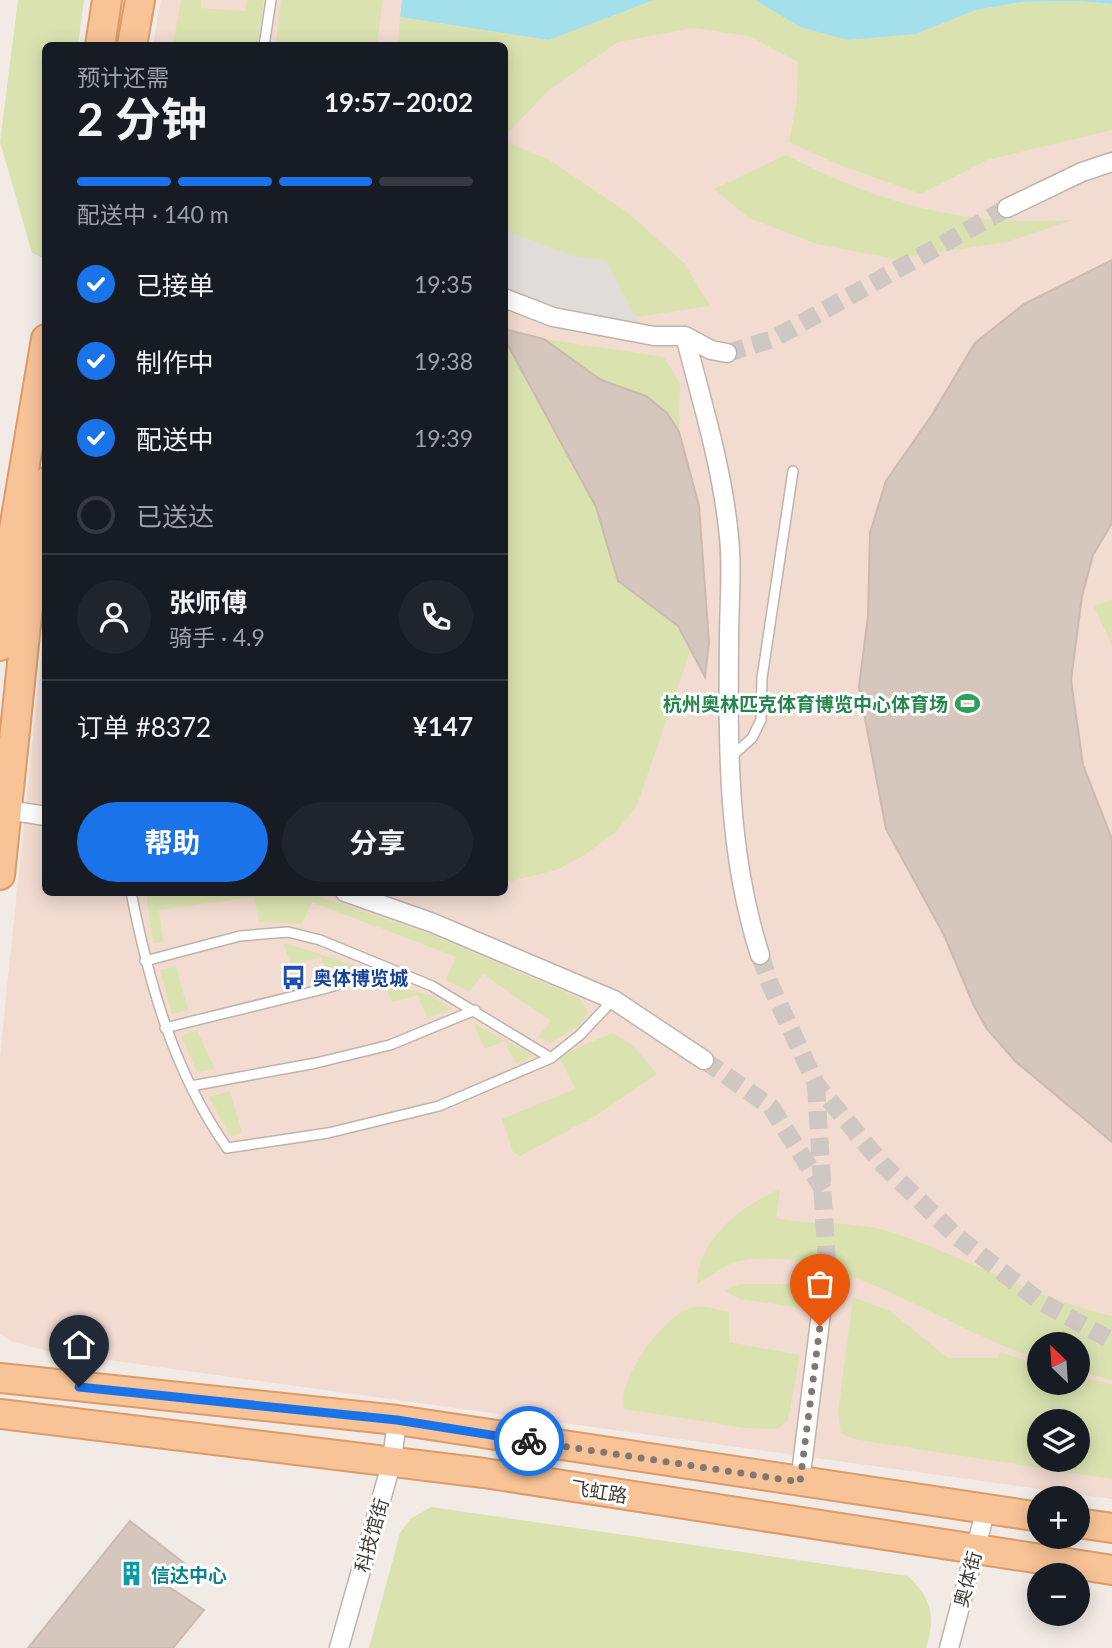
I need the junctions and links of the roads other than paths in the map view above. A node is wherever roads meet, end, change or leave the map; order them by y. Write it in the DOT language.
graph roads {
  1 [pos="107,0"];
  2 [pos="140,0"];
  3 [pos="271,0"];
  4 [pos="101,42"];
  5 [pos="133,42"];
  6 [pos="265,42"];
  7 [pos="1112,162"];
  8 [pos="1007,208"];
  9 [pos="508,300"];
  10 [pos="685,336"];
  11 [pos="727,353"];
  12 [pos="42,363"];
  13 [pos="793,471"];
  14 [pos="42,504"];
  15 [pos="0,646"];
  16 [pos="729,759"];
  17 [pos="7,810"];
  18 [pos="42,815"];
  19 [pos="0,875"];
  20 [pos="132,896"];
  21 [pos="356,896"];
  22 [pos="760,955"];
  23 [pos="145,961"];
  24 [pos="388,968"];
  25 [pos="614,1000"];
  26 [pos="475,1010"];
  27 [pos="165,1028"];
  28 [pos="551,1058"];
  29 [pos="704,1060"];
  30 [pos="191,1086"];
  31 [pos="827,1265"];
  32 [pos="0,1378"];
  33 [pos="0,1414"];
  34 [pos="397,1420"];
  35 [pos="392,1461"];
  36 [pos="800,1482"];
  37 [pos="986,1509"];
  38 [pos="1027,1515"];
  39 [pos="1090,1525"];
  40 [pos="1112,1528"];
  41 [pos="975,1549"];
  42 [pos="1112,1570"];
  43 [pos="340,1648"];
  44 [pos="949,1648"];
  1 -- 4 [label="main road"];
  2 -- 5 [label="main road"];
  3 -- 6 [label="lane"];
  7 -- 8 [label="street"];
  9 -- 10 [label="street"];
  10 -- 11 [label="street"];
  10 -- 16 [label="street"];
  12 -- 15 [label="main road"];
  13 -- 16 [label="lane"];
  14 -- 17 [label="main road"];
  16 -- 22 [label="street"];
  17 -- 18 [label="street"];
  17 -- 19 [label="main road"];
  20 -- 23 [label="lane"];
  21 -- 25 [label="street"];
  23 -- 24 [label="lane"];
  23 -- 27 [label="lane"];
  24 -- 26 [label="lane"];
  24 -- 27 [label="lane"];
  25 -- 28 [label="lane"];
  25 -- 29 [label="street"];
  26 -- 28 [label="lane"];
  26 -- 30 [label="lane"];
  27 -- 30 [label="lane"];
  28 -- 30 [label="lane"];
  31 -- 36 [label="street"];
  32 -- 34 [label="main road, 飞虹路"];
  33 -- 35 [label="main road, 飞虹路"];
  34 -- 35 [label="street, 科技馆街"];
  34 -- 36 [label="main road, 飞虹路"];
  35 -- 41 [label="main road, 飞虹路"];
  35 -- 43 [label="street, 科技馆街"];
  36 -- 37 [label="main road, 飞虹路"];
  37 -- 38 [label="main road, 飞虹路"];
  37 -- 41 [label="street, 奥体街"];
  39 -- 40 [label="main road"];
  41 -- 42 [label="main road, 飞虹路"];
  41 -- 44 [label="street, 奥体街"];
}
